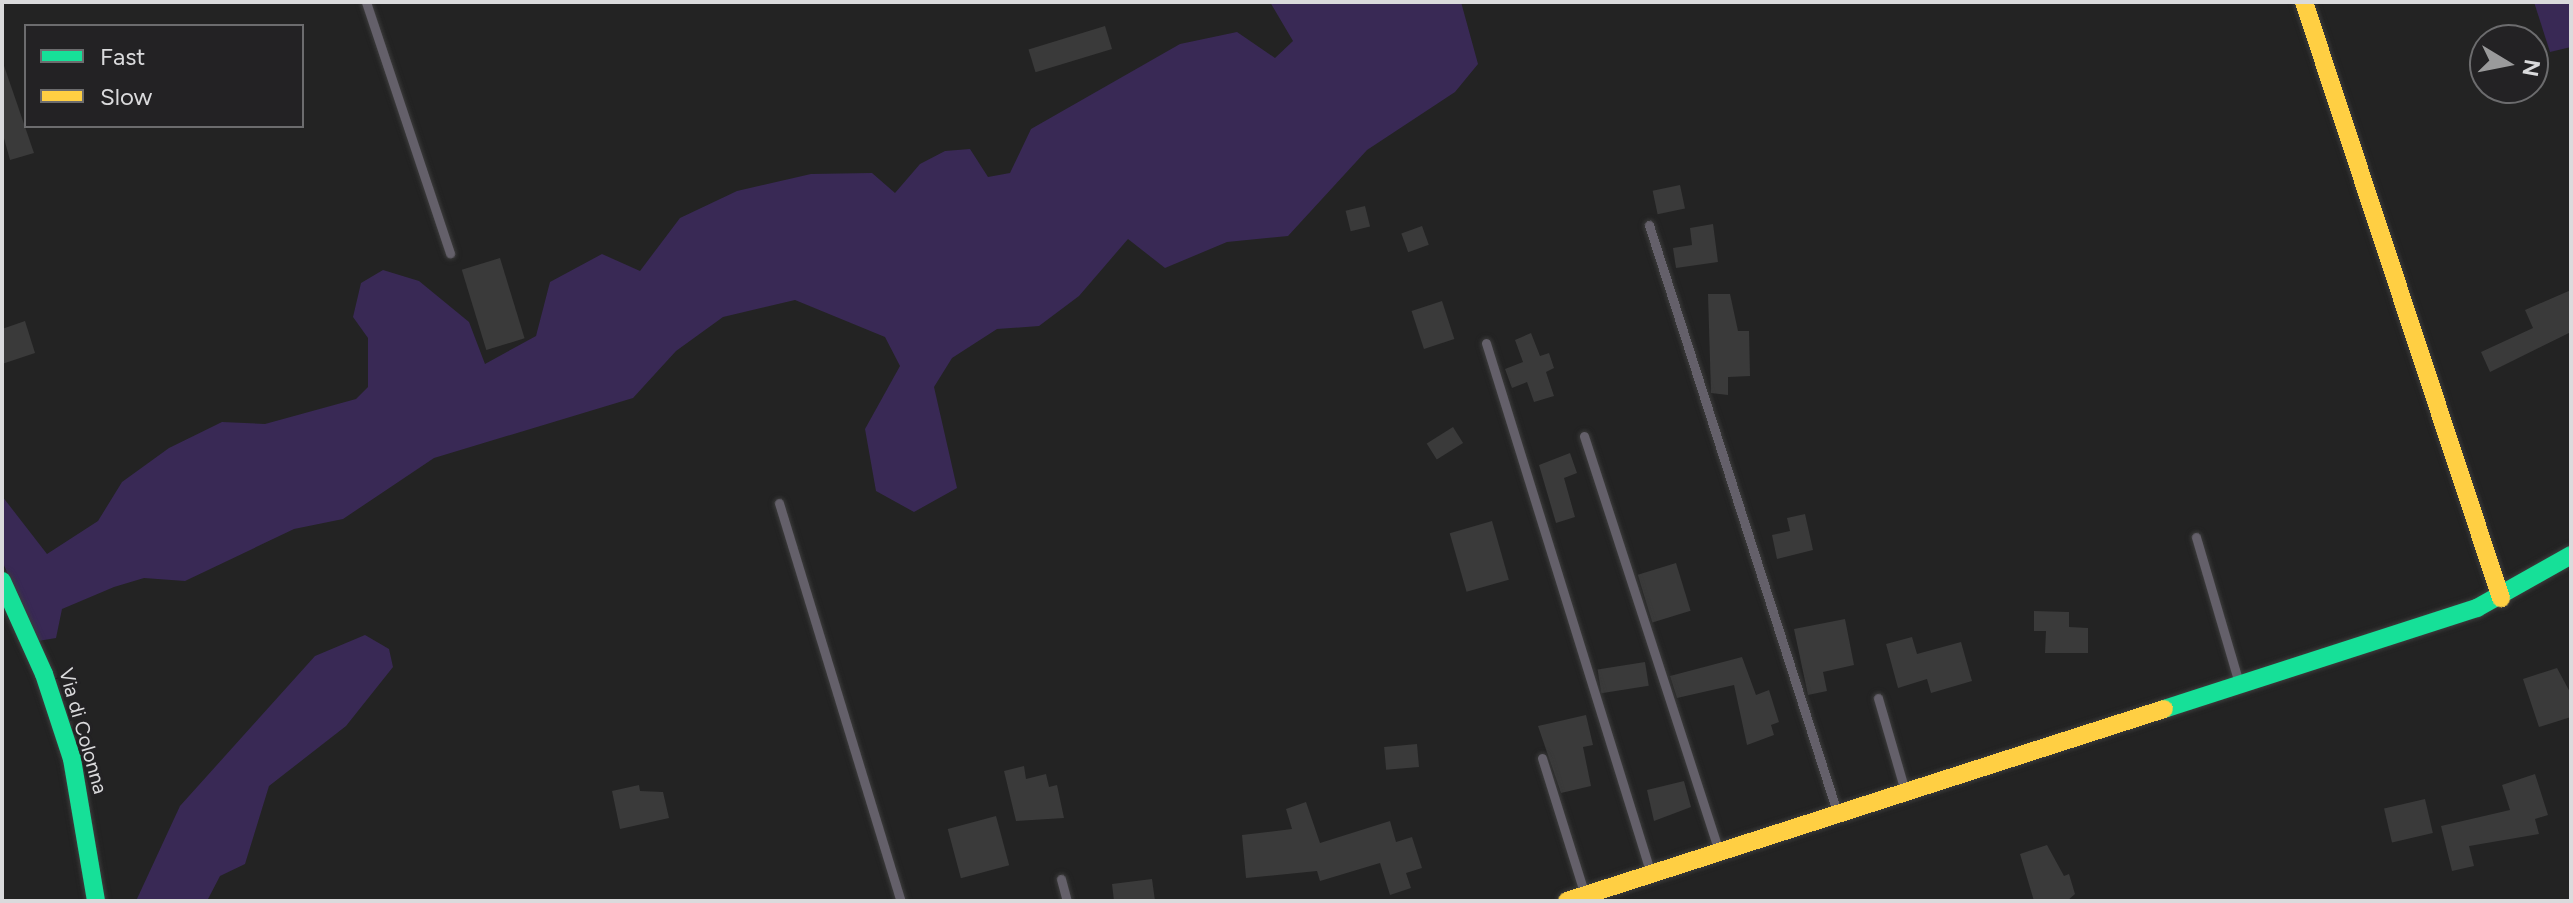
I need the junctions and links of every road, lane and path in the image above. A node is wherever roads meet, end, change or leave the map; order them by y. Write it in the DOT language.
graph roads {
  1 [pos="366,2"];
  2 [pos="2304,2"];
  3 [pos="1649,225"];
  4 [pos="450,253"];
  5 [pos="1486,343"];
  6 [pos="1584,436"];
  7 [pos="779,503"];
  8 [pos="2196,537"];
  9 [pos="2571,555"];
  10 [pos="2,581"];
  11 [pos="2501,598"];
  12 [pos="2241,688"];
  13 [pos="1878,698"];
  14 [pos="1542,758"];
  15 [pos="1905,792"];
  16 [pos="1838,814"];
  17 [pos="1719,853"];
  18 [pos="1651,873"];
  19 [pos="1061,879"];
  20 [pos="1576,898"];
  21 [pos="96,901"];
  22 [pos="901,901"];
  23 [pos="1067,901"];
  1 -- 4 [label="lane"];
  2 -- 11 [label="street"];
  3 -- 16 [label="lane"];
  5 -- 18 [label="lane"];
  6 -- 17 [label="lane"];
  7 -- 22 [label="lane"];
  8 -- 12 [label="lane"];
  9 -- 11 [label="street"];
  10 -- 21 [label="street, Via di Colonna"];
  11 -- 12 [label="street"];
  12 -- 15 [label="street"];
  13 -- 15 [label="lane"];
  14 -- 20 [label="lane"];
  15 -- 16 [label="street"];
  16 -- 17 [label="street"];
  17 -- 18 [label="street"];
  18 -- 20 [label="street"];
  19 -- 23 [label="lane"];
}
